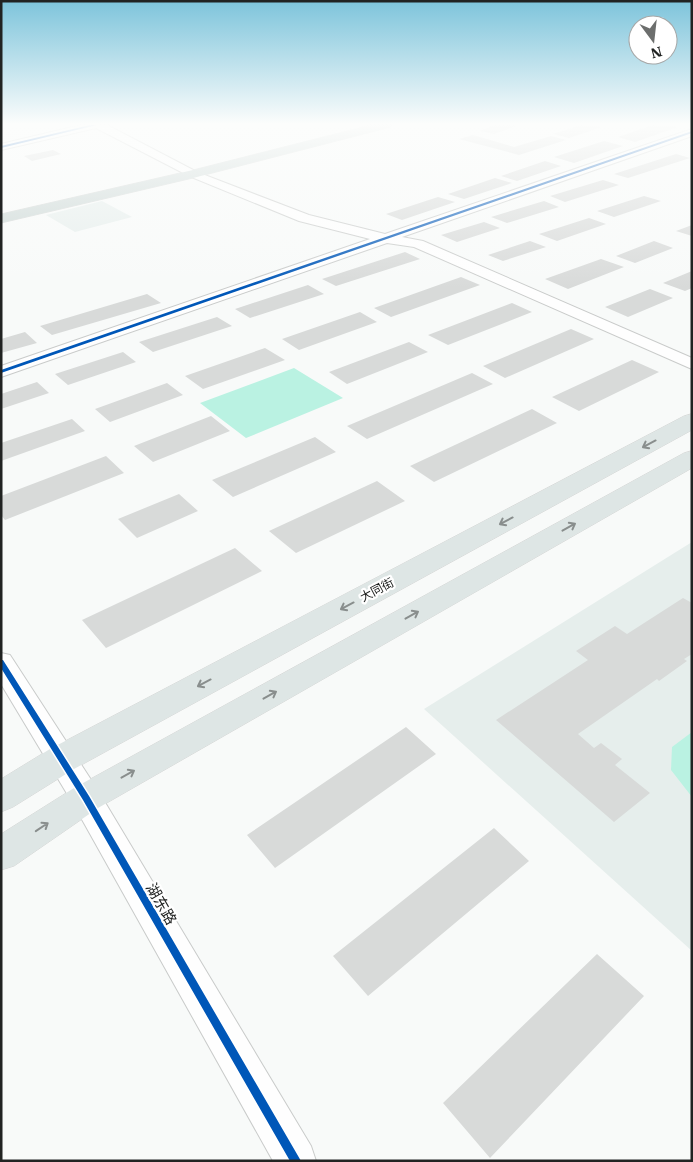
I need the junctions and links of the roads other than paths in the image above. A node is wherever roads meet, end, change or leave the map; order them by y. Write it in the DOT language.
graph roads {
  1 [pos="170,179"];
  2 [pos="205,179"];
  3 [pos="558,179"];
  4 [pos="1,219"];
  5 [pos="391,238"];
  6 [pos="692,364"];
  7 [pos="1,372"];
  8 [pos="692,421"];
  9 [pos="692,458"];
  10 [pos="1,662"];
  11 [pos="62,759"];
  12 [pos="1,796"];
  13 [pos="86,798"];
  14 [pos="1,854"];
  15 [pos="296,1161"];
  1 -- 4 [label="highway"];
  2 -- 5 [label="street"];
  3 -- 5 [label="street"];
  5 -- 6 [label="street"];
  5 -- 7 [label="street"];
  8 -- 11 [label="main road, 大同街, one-way"];
  13 -- 9 [label="main road, one-way"];
  10 -- 11 [label="street, 湖东路"];
  11 -- 12 [label="main road, 大同街"];
  11 -- 13 [label="street, 湖东路"];
  14 -- 13 [label="main road, one-way"];
  13 -- 15 [label="street, 湖东路"];
}
